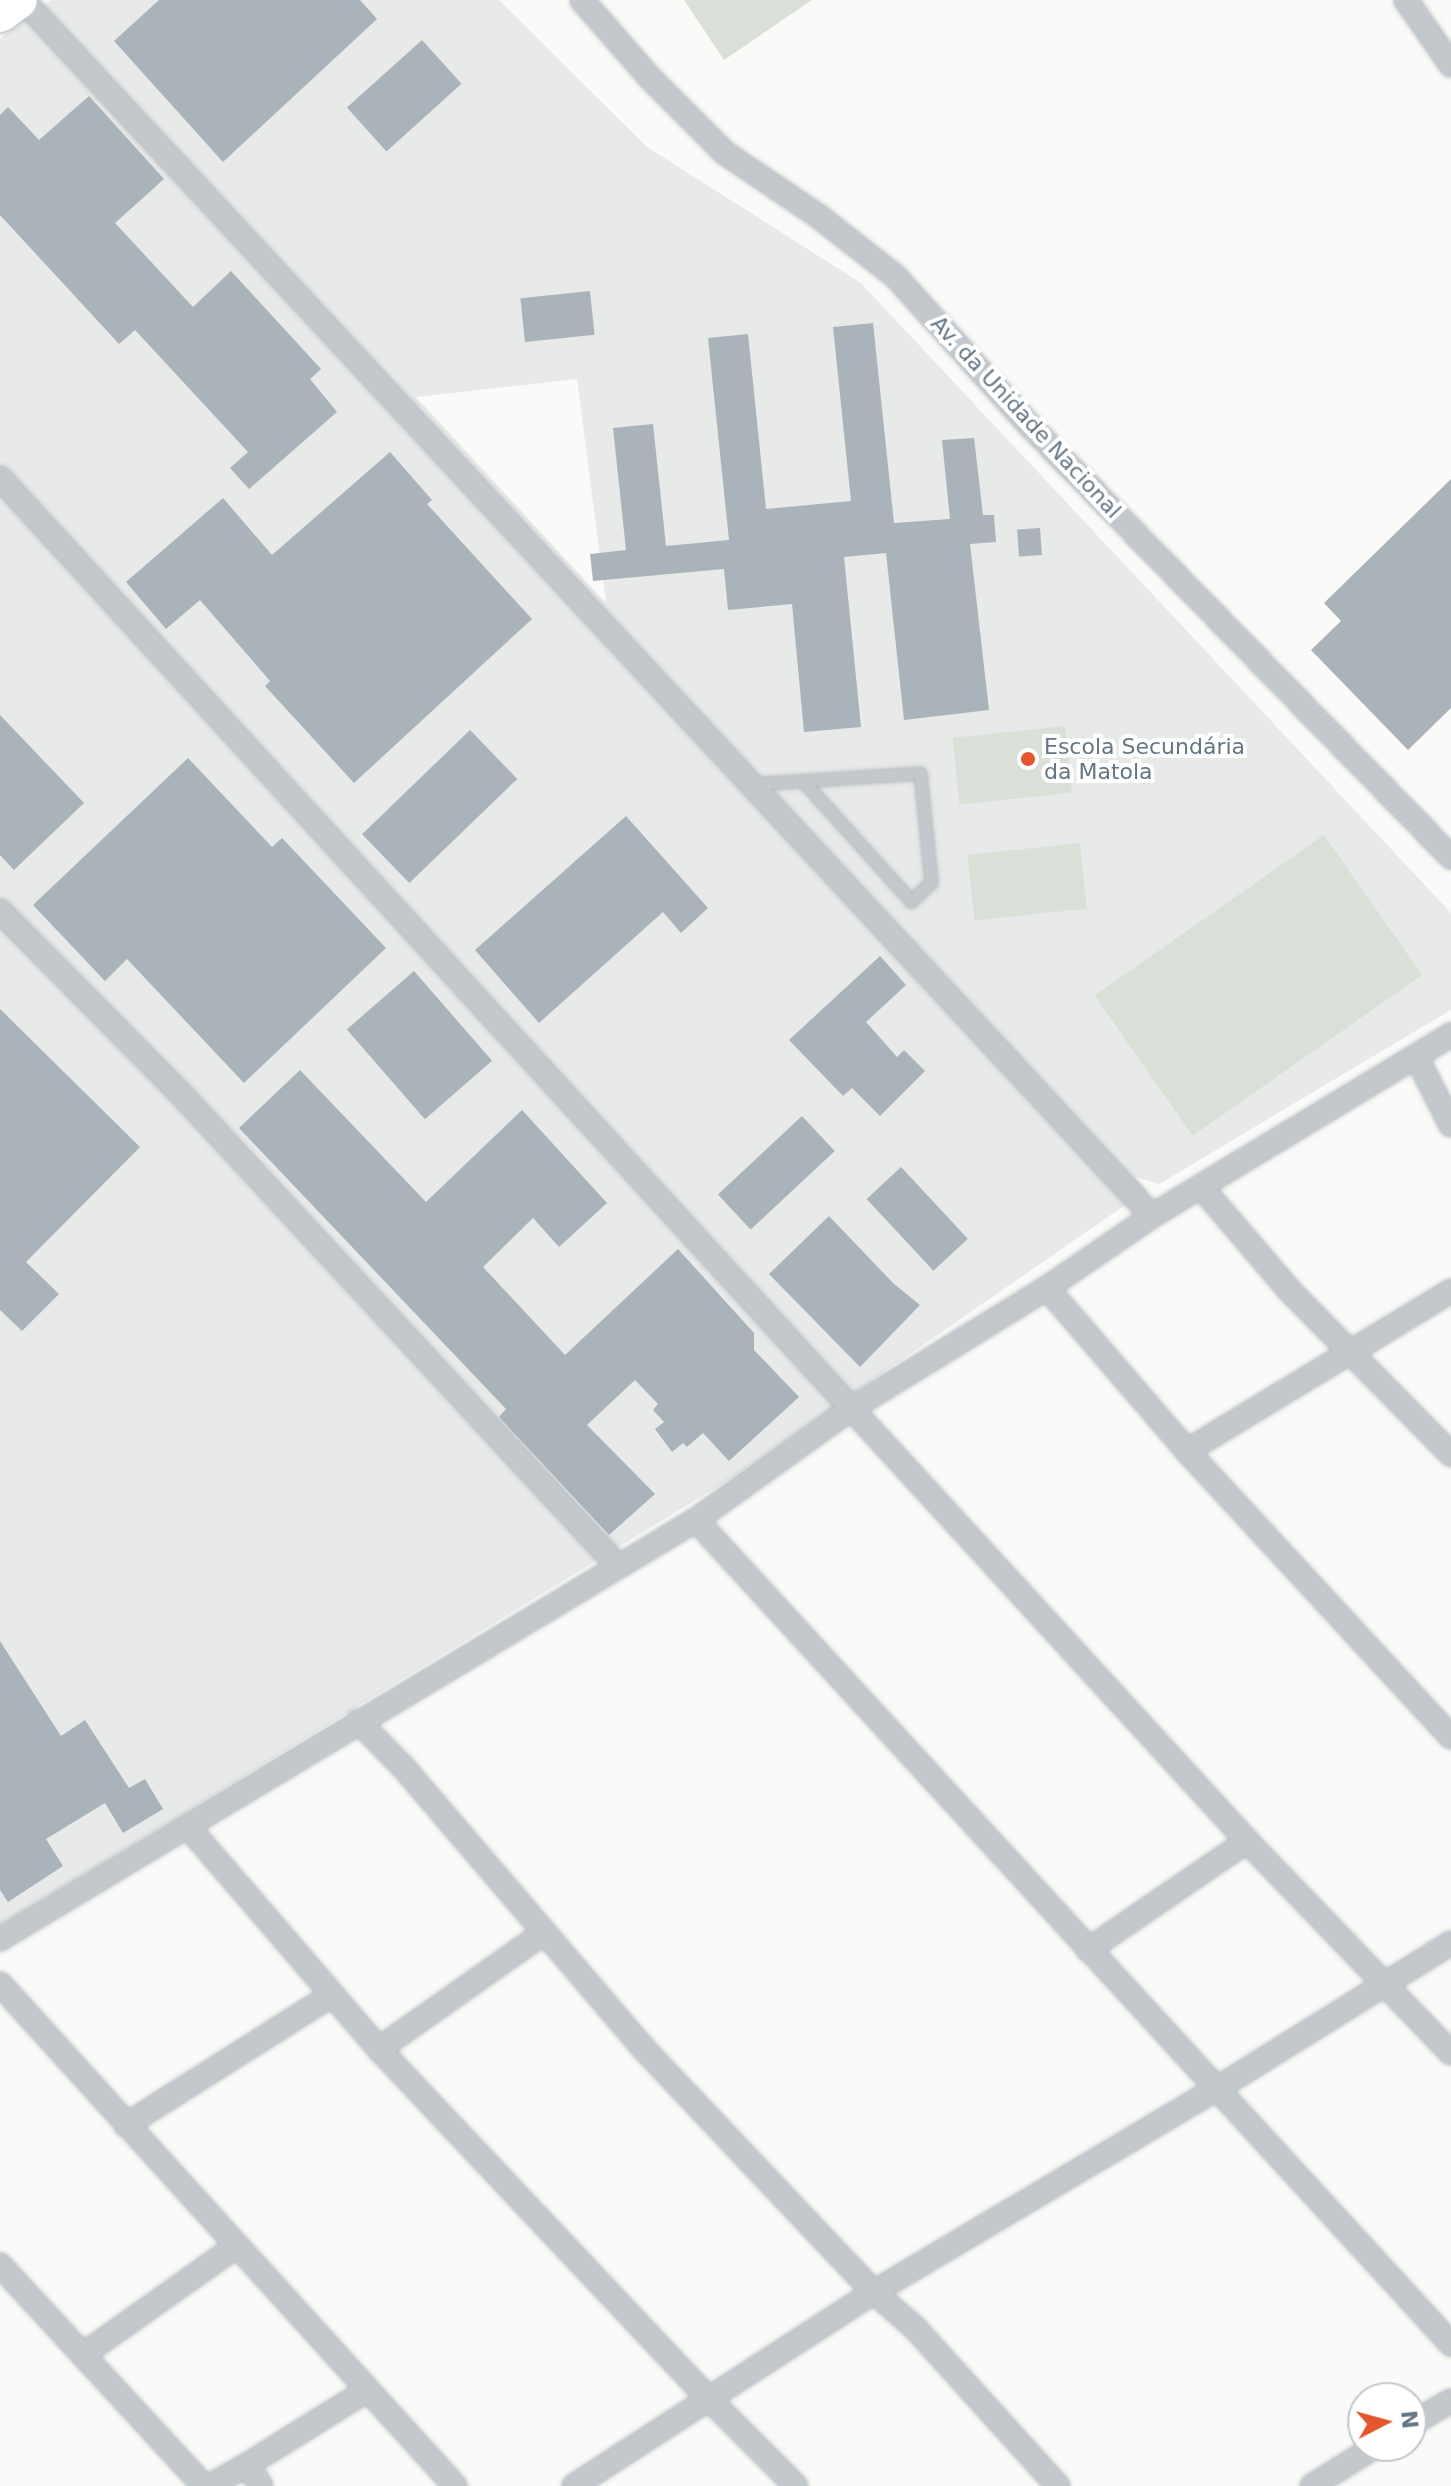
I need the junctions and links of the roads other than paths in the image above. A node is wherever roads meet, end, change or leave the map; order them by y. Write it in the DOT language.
graph roads {
  1 [pos="20,0"];
  2 [pos="582,0"];
  3 [pos="1406,0"];
  4 [pos="0,13"];
  5 [pos="1451,65"];
  6 [pos="0,478"];
  7 [pos="803,781"];
  8 [pos="751,784"];
  9 [pos="1451,857"];
  10 [pos="0,911"];
  11 [pos="1451,1035"];
  12 [pos="1417,1058"];
  13 [pos="1451,1125"];
  14 [pos="1202,1188"];
  15 [pos="1152,1216"];
  16 [pos="1047,1288"];
  17 [pos="1451,1291"];
  18 [pos="1353,1353"];
  19 [pos="852,1408"];
  20 [pos="1187,1451"];
  21 [pos="1451,1454"];
  22 [pos="696,1520"];
  23 [pos="618,1566"];
  24 [pos="358,1721"];
  25 [pos="1449,1732"];
  26 [pos="189,1828"];
  27 [pos="1247,1841"];
  28 [pos="542,1934"];
  29 [pos="0,1939"];
  30 [pos="1451,1943"];
  31 [pos="1088,1950"];
  32 [pos="1383,1983"];
  33 [pos="0,1984"];
  34 [pos="332,1995"];
  35 [pos="379,2049"];
  36 [pos="1451,2053"];
  37 [pos="1218,2088"];
  38 [pos="126,2125"];
  39 [pos="235,2247"];
  40 [pos="0,2265"];
  41 [pos="874,2292"];
  42 [pos="1451,2344"];
  43 [pos="84,2354"];
  44 [pos="366,2391"];
  45 [pos="708,2398"];
  46 [pos="1451,2401"];
  47 [pos="1427,2415"];
  48 [pos="1358,2462"];
  49 [pos="247,2465"];
  50 [pos="1337,2480"];
  51 [pos="207,2486"];
  52 [pos="261,2486"];
  53 [pos="455,2486"];
  54 [pos="574,2486"];
  55 [pos="796,2486"];
  56 [pos="1058,2486"];
  57 [pos="1312,2486"];
  1 -- 4 [label="highway"];
  1 -- 8 [label="street"];
  2 -- 9 [label="street, Av. da Unidade Nacional"];
  3 -- 5 [label="street"];
  6 -- 19 [label="street"];
  7 -- 7 [label="lane"];
  7 -- 8 [label="lane"];
  8 -- 15 [label="street"];
  10 -- 23 [label="street"];
  11 -- 12 [label="street"];
  12 -- 13 [label="street"];
  12 -- 14 [label="street"];
  14 -- 15 [label="street"];
  14 -- 18 [label="street"];
  15 -- 16 [label="street"];
  16 -- 19 [label="street"];
  16 -- 20 [label="street"];
  17 -- 18 [label="street"];
  18 -- 20 [label="street"];
  18 -- 21 [label="street"];
  19 -- 22 [label="street"];
  19 -- 27 [label="street"];
  20 -- 25 [label="street"];
  22 -- 23 [label="street"];
  22 -- 31 [label="street"];
  23 -- 24 [label="street"];
  24 -- 26 [label="street"];
  24 -- 28 [label="street"];
  26 -- 29 [label="street"];
  26 -- 34 [label="street"];
  27 -- 31 [label="street"];
  27 -- 32 [label="street"];
  28 -- 35 [label="street"];
  28 -- 41 [label="street"];
  30 -- 32 [label="street"];
  31 -- 37 [label="street"];
  32 -- 36 [label="street"];
  32 -- 37 [label="street"];
  33 -- 38 [label="street"];
  34 -- 35 [label="street"];
  34 -- 38 [label="street"];
  35 -- 45 [label="street"];
  37 -- 41 [label="street"];
  37 -- 42 [label="street"];
  38 -- 39 [label="street"];
  39 -- 43 [label="street"];
  39 -- 44 [label="street"];
  40 -- 43 [label="street"];
  41 -- 45 [label="street"];
  41 -- 56 [label="street"];
  43 -- 51 [label="street"];
  44 -- 49 [label="street"];
  44 -- 53 [label="street"];
  45 -- 54 [label="street"];
  45 -- 55 [label="street"];
  46 -- 47 [label="street"];
  48 -- 50 [label="street"];
  49 -- 51 [label="street"];
  49 -- 52 [label="street"];
  50 -- 57 [label="street"];
}
